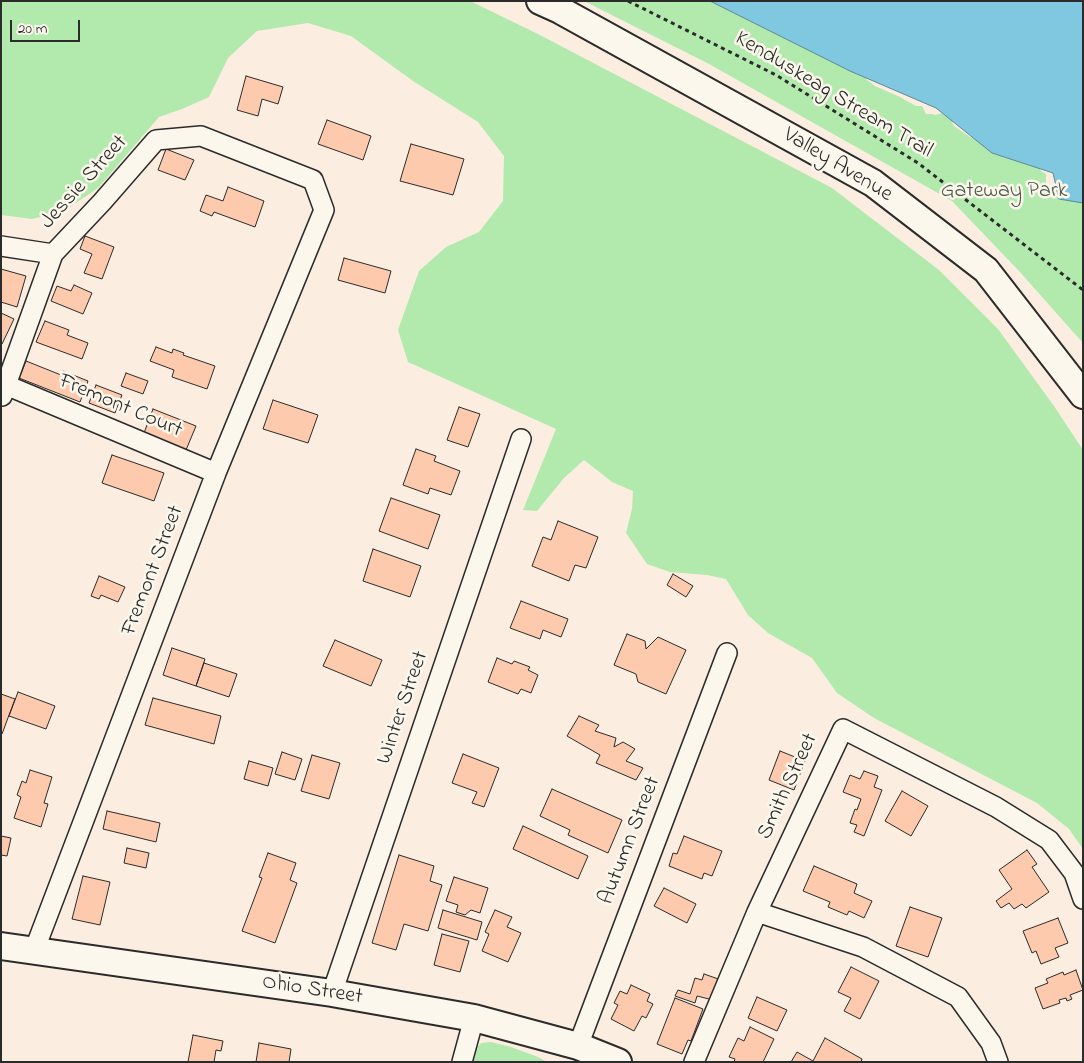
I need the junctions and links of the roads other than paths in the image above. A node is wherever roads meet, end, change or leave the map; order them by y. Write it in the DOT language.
graph roads {
  1 [pos="540,1"];
  2 [pos="202,136"];
  3 [pos="1,246"];
  4 [pos="53,254"];
  5 [pos="4,391"];
  6 [pos="1083,395"];
  7 [pos="521,438"];
  8 [pos="216,473"];
  9 [pos="727,653"];
  10 [pos="1083,899"];
  11 [pos="757,912"];
  12 [pos="1,946"];
  13 [pos="34,952"];
  14 [pos="332,993"];
  15 [pos="474,1018"];
  16 [pos="578,1046"];
  17 [pos="462,1062"];
  18 [pos="618,1062"];
  19 [pos="694,1062"];
  20 [pos="998,1062"];
  1 -- 6 [label="street, Valley Avenue"];
  2 -- 4 [label="street, Jessie Street"];
  2 -- 8 [label="street, Fremont Street"];
  3 -- 4 [label="street, Jessie Street"];
  4 -- 5 [label="street"];
  5 -- 8 [label="street, Fremont Court"];
  7 -- 14 [label="street, Winter Street"];
  8 -- 13 [label="street, Fremont Street"];
  9 -- 16 [label="street, Autumn Street"];
  10 -- 11 [label="street, Smith Street"];
  11 -- 19 [label="street, Smith Street"];
  11 -- 20 [label="street"];
  12 -- 13 [label="street, Ohio Street"];
  13 -- 14 [label="street, Ohio Street"];
  14 -- 15 [label="street, Ohio Street"];
  15 -- 16 [label="street, Ohio Street"];
  15 -- 17 [label="street"];
  16 -- 18 [label="street, Ohio Street"];
}
